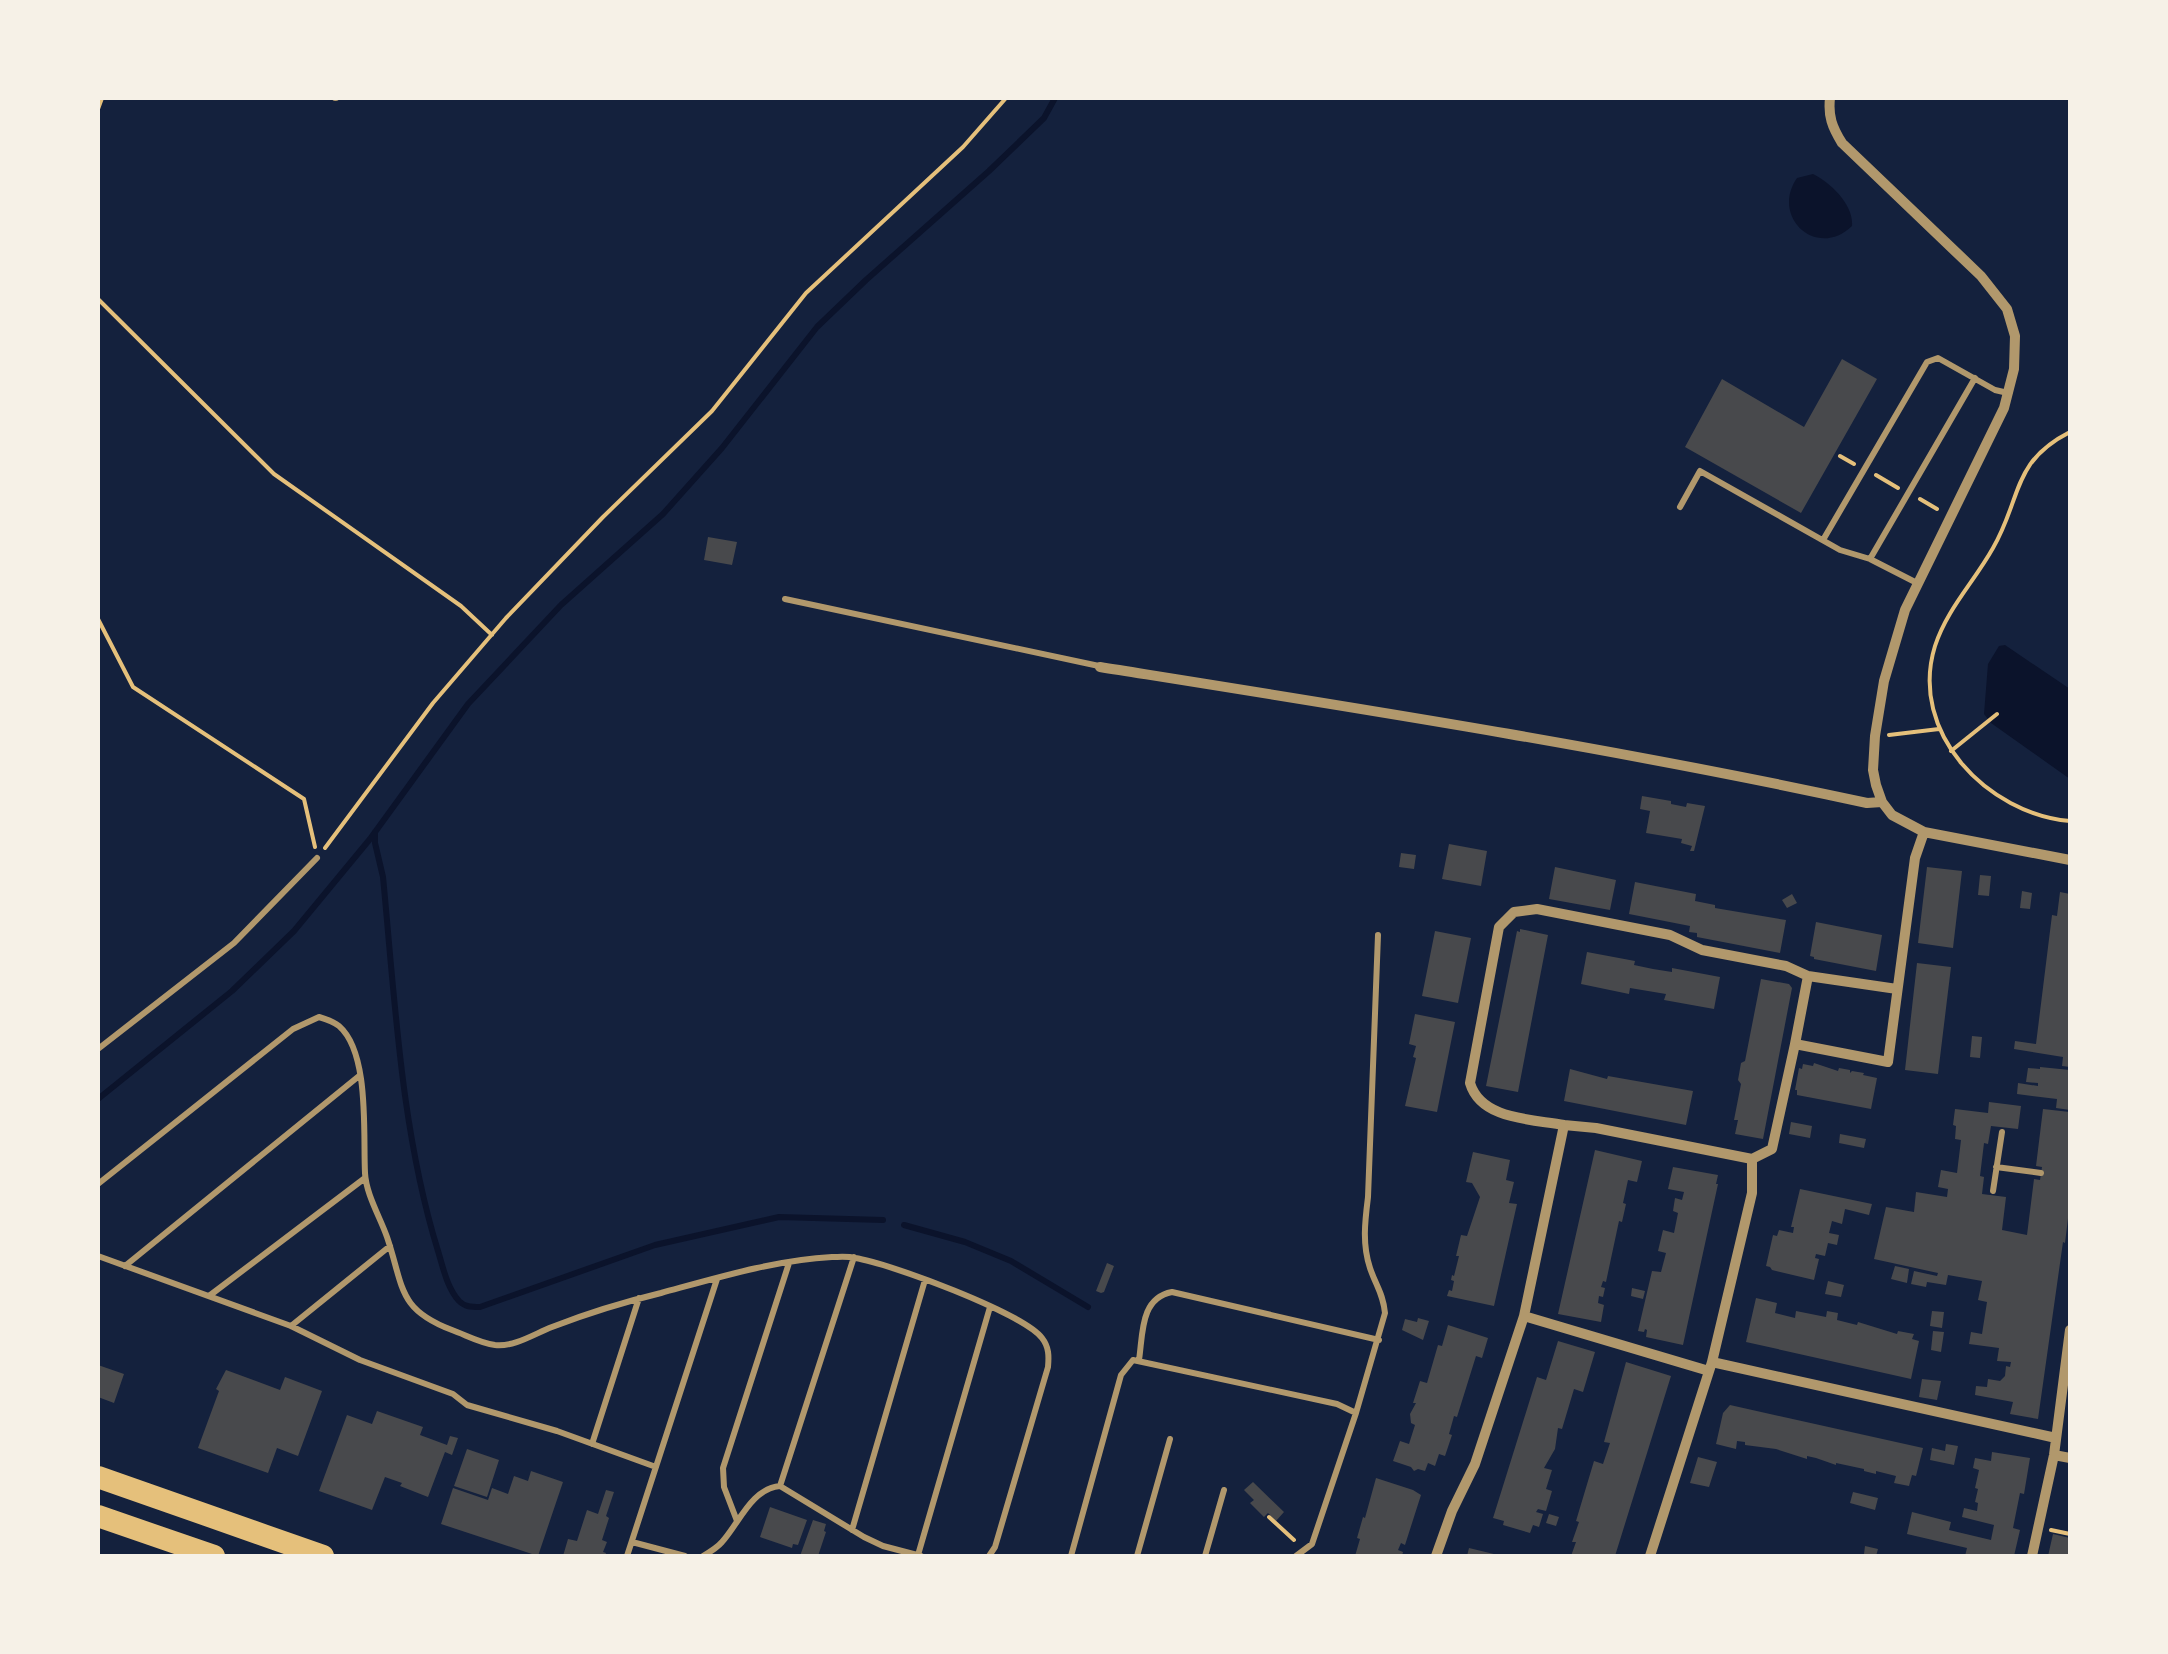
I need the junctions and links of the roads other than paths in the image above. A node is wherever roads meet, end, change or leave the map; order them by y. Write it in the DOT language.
graph roads {
  1 [pos="1830,98"];
  2 [pos="1975,378"];
  3 [pos="2008,394"];
  4 [pos="1680,507"];
  5 [pos="1823,540"];
  6 [pos="1870,560"];
  7 [pos="1917,583"];
  8 [pos="785,599"];
  9 [pos="1100,666"];
  10 [pos="1882,802"];
  11 [pos="1924,832"];
  12 [pos="317,858"];
  13 [pos="2070,860"];
  14 [pos="1378,934"];
  15 [pos="1808,976"];
  16 [pos="1897,990"];
  17 [pos="1795,1044"];
  18 [pos="98,1049"];
  19 [pos="359,1076"];
  20 [pos="1564,1126"];
  21 [pos="2002,1132"];
  22 [pos="1752,1159"];
  23 [pos="1996,1167"];
  24 [pos="2041,1174"];
  25 [pos="365,1178"];
  26 [pos="98,1184"];
  27 [pos="1993,1191"];
  28 [pos="390,1246"];
  29 [pos="98,1256"];
  30 [pos="854,1257"];
  31 [pos="789,1263"];
  32 [pos="124,1266"];
  33 [pos="716,1279"];
  34 [pos="924,1280"];
  35 [pos="208,1297"];
  36 [pos="639,1298"];
  37 [pos="990,1307"];
  38 [pos="1524,1316"];
  39 [pos="291,1326"];
  40 [pos="2070,1330"];
  41 [pos="1379,1340"];
  42 [pos="1138,1360"];
  43 [pos="1711,1366"];
  44 [pos="1356,1413"];
  45 [pos="2056,1438"];
  46 [pos="1170,1439"];
  47 [pos="592,1444"];
  48 [pos="2054,1454"];
  49 [pos="2070,1458"];
  50 [pos="656,1467"];
  51 [pos="98,1477"];
  52 [pos="780,1486"];
  53 [pos="1224,1490"];
  54 [pos="98,1516"];
  55 [pos="737,1521"];
  56 [pos="852,1530"];
  57 [pos="632,1542"];
  58 [pos="214,1556"];
  59 [pos="323,1556"];
  60 [pos="628,1556"];
  61 [pos="685,1556"];
  62 [pos="703,1556"];
  63 [pos="920,1556"];
  64 [pos="989,1556"];
  65 [pos="1070,1556"];
  66 [pos="1137,1556"];
  67 [pos="1205,1556"];
  68 [pos="1296,1556"];
  69 [pos="1436,1556"];
  70 [pos="1650,1556"];
  71 [pos="2032,1556"];
  1 -- 3 [label="street"];
  2 -- 3 [label="lane"];
  2 -- 5 [label="lane"];
  2 -- 6 [label="lane"];
  3 -- 7 [label="street"];
  4 -- 5 [label="lane"];
  5 -- 6 [label="lane"];
  6 -- 7 [label="lane"];
  7 -- 10 [label="street"];
  8 -- 9 [label="lane"];
  9 -- 10 [label="street"];
  10 -- 11 [label="street"];
  11 -- 13 [label="street"];
  11 -- 16 [label="street"];
  12 -- 18 [label="lane"];
  14 -- 41 [label="lane"];
  15 -- 16 [label="street"];
  15 -- 17 [label="street"];
  15 -- 20 [label="street"];
  16 -- 17 [label="street"];
  17 -- 22 [label="street"];
  19 -- 25 [label="lane"];
  19 -- 26 [label="lane"];
  19 -- 32 [label="lane"];
  20 -- 22 [label="street"];
  20 -- 38 [label="street"];
  21 -- 23 [label="lane"];
  22 -- 43 [label="street"];
  23 -- 24 [label="lane"];
  23 -- 27 [label="lane"];
  25 -- 28 [label="lane"];
  25 -- 35 [label="lane"];
  28 -- 36 [label="lane"];
  28 -- 39 [label="lane"];
  29 -- 32 [label="lane"];
  30 -- 31 [label="lane"];
  30 -- 34 [label="lane"];
  30 -- 52 [label="lane"];
  31 -- 33 [label="lane"];
  31 -- 55 [label="lane"];
  32 -- 35 [label="lane"];
  33 -- 36 [label="lane"];
  33 -- 50 [label="lane"];
  34 -- 37 [label="lane"];
  34 -- 56 [label="lane"];
  35 -- 39 [label="lane"];
  36 -- 47 [label="lane"];
  37 -- 63 [label="lane"];
  37 -- 64 [label="lane"];
  38 -- 43 [label="street"];
  38 -- 69 [label="street"];
  39 -- 47 [label="lane"];
  40 -- 45 [label="street"];
  41 -- 42 [label="lane"];
  41 -- 44 [label="lane"];
  42 -- 44 [label="lane"];
  42 -- 65 [label="lane"];
  43 -- 45 [label="street"];
  43 -- 70 [label="street"];
  44 -- 68 [label="lane"];
  45 -- 48 [label="street"];
  46 -- 66 [label="lane"];
  47 -- 50 [label="lane"];
  48 -- 49 [label="street"];
  48 -- 71 [label="street"];
  50 -- 57 [label="lane"];
  51 -- 59 [label="main road"];
  52 -- 55 [label="lane"];
  52 -- 56 [label="lane"];
  53 -- 67 [label="lane"];
  54 -- 58 [label="main road"];
  55 -- 62 [label="lane"];
  56 -- 63 [label="lane"];
  57 -- 60 [label="lane"];
  57 -- 61 [label="lane"];
}
